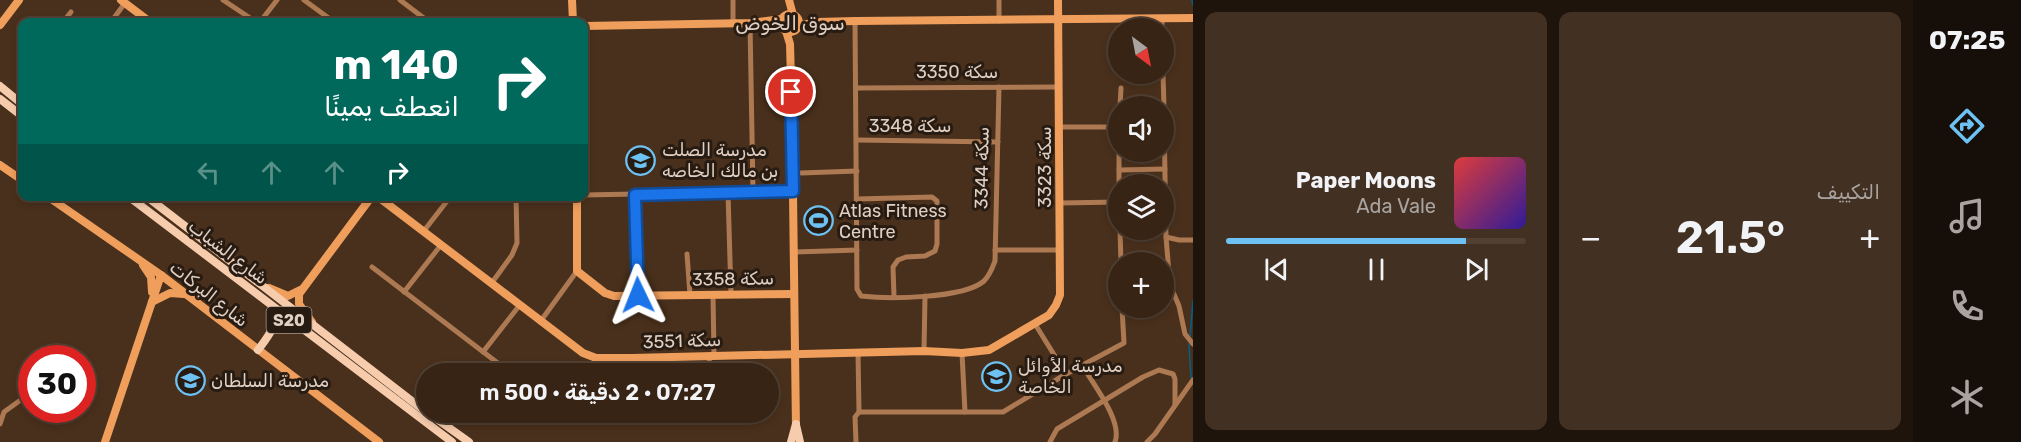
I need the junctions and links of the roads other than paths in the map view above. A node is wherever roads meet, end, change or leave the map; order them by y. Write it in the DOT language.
graph roads {
  1 [pos="19,0"];
  2 [pos="223,0"];
  3 [pos="277,0"];
  4 [pos="304,0"];
  5 [pos="400,0"];
  6 [pos="572,0"];
  7 [pos="733,0"];
  8 [pos="788,0"];
  9 [pos="999,0"];
  10 [pos="1058,0"];
  11 [pos="123,1"];
  12 [pos="71,12"];
  13 [pos="66,18"];
  14 [pos="113,18"];
  15 [pos="145,18"];
  16 [pos="252,18"];
  17 [pos="261,18"];
  18 [pos="327,18"];
  19 [pos="422,18"];
  20 [pos="573,18"];
  21 [pos="1193,18"];
  22 [pos="1174,19"];
  23 [pos="1059,20"];
  24 [pos="1108,20"];
  25 [pos="855,21"];
  26 [pos="999,21"];
  27 [pos="750,23"];
  28 [pos="790,23"];
  29 [pos="733,24"];
  30 [pos="0,25"];
  31 [pos="588,26"];
  32 [pos="0,86"];
  33 [pos="999,87"];
  34 [pos="1059,87"];
  35 [pos="856,88"];
  36 [pos="1121,88"];
  37 [pos="1121,96"];
  38 [pos="0,99"];
  39 [pos="18,101"];
  40 [pos="18,113"];
  41 [pos="1108,126"];
  42 [pos="1059,127"];
  43 [pos="857,140"];
  44 [pos="998,142"];
  45 [pos="1119,162"];
  46 [pos="1165,162"];
  47 [pos="1,166"];
  48 [pos="1165,169"];
  49 [pos="1119,170"];
  50 [pos="857,171"];
  51 [pos="801,173"];
  52 [pos="1119,174"];
  53 [pos="1165,174"];
  54 [pos="18,177"];
  55 [pos="793,191"];
  56 [pos="753,192"];
  57 [pos="728,193"];
  58 [pos="588,195"];
  59 [pos="635,195"];
  60 [pos="857,199"];
  61 [pos="54,201"];
  62 [pos="134,201"];
  63 [pos="153,201"];
  64 [pos="368,201"];
  65 [pos="383,201"];
  66 [pos="447,201"];
  67 [pos="516,201"];
  68 [pos="577,201"];
  69 [pos="1108,202"];
  70 [pos="1060,203"];
  71 [pos="423,232"];
  72 [pos="1174,239"];
  73 [pos="1166,240"];
  74 [pos="1193,240"];
  75 [pos="441,245"];
  76 [pos="857,250"];
  77 [pos="995,250"];
  78 [pos="1060,250"];
  79 [pos="795,252"];
  80 [pos="687,254"];
  81 [pos="138,259"];
  82 [pos="372,267"];
  83 [pos="577,271"];
  84 [pos="161,275"];
  85 [pos="491,284"];
  86 [pos="264,286"];
  87 [pos="300,290"];
  88 [pos="404,292"];
  89 [pos="731,294"];
  90 [pos="794,294"];
  91 [pos="186,295"];
  92 [pos="638,295"];
  93 [pos="690,295"];
  94 [pos="713,295"];
  95 [pos="894,296"];
  96 [pos="925,296"];
  97 [pos="152,302"];
  98 [pos="519,306"];
  99 [pos="273,308"];
  100 [pos="1123,318"];
  101 [pos="290,321"];
  102 [pos="540,322"];
  103 [pos="1035,324"];
  104 [pos="314,325"];
  105 [pos="274,326"];
  106 [pos="1193,344"];
  107 [pos="258,350"];
  108 [pos="924,351"];
  109 [pos="483,352"];
  110 [pos="794,352"];
  111 [pos="858,352"];
  112 [pos="962,353"];
  113 [pos="712,355"];
  114 [pos="632,358"];
  115 [pos="498,363"];
  116 [pos="632,363"];
  117 [pos="711,363"];
  118 [pos="1082,365"];
  119 [pos="1066,374"];
  120 [pos="1193,380"];
  121 [pos="1103,401"];
  122 [pos="18,402"];
  123 [pos="416,404"];
  124 [pos="1175,405"];
  125 [pos="859,412"];
  126 [pos="966,412"];
  127 [pos="442,423"];
  128 [pos="0,424"];
  129 [pos="796,424"];
  130 [pos="105,442"];
  131 [pos="379,442"];
  132 [pos="452,442"];
  133 [pos="469,442"];
  134 [pos="795,442"];
  135 [pos="856,442"];
  136 [pos="1050,442"];
  137 [pos="1115,442"];
  138 [pos="1147,442"];
  1 -- 30 [label="street"];
  2 -- 16 [label="street"];
  3 -- 17 [label="street"];
  4 -- 18 [label="street"];
  5 -- 19 [label="street"];
  6 -- 20 [label="street"];
  7 -- 29 [label="street"];
  8 -- 28 [label="street"];
  9 -- 26 [label="street"];
  10 -- 23 [label="street, سكة 3323"];
  11 -- 14 [label="street"];
  11 -- 15 [label="street"];
  12 -- 13 [label="street"];
  21 -- 22 [label="street"];
  23 -- 24 [label="street"];
  23 -- 26 [label="street"];
  23 -- 34 [label="street, سكة 3323"];
  25 -- 26 [label="street"];
  25 -- 28 [label="street"];
  25 -- 35 [label="street"];
  27 -- 28 [label="street"];
  27 -- 29 [label="street"];
  27 -- 56 [label="street"];
  28 -- 55 [label="street"];
  29 -- 31 [label="street"];
  32 -- 39 [label="main road"];
  33 -- 34 [label="street, سكة 3350"];
  33 -- 35 [label="street, سكة 3350"];
  33 -- 44 [label="street, سكة 3344"];
  34 -- 42 [label="street, سكة 3323"];
  35 -- 43 [label="street"];
  36 -- 37 [label="street"];
  38 -- 40 [label="main road"];
  41 -- 42 [label="street"];
  42 -- 70 [label="street, سكة 3323"];
  43 -- 44 [label="street, سكة 3348"];
  43 -- 50 [label="street"];
  44 -- 77 [label="street, سكة 3344"];
  45 -- 49 [label="street"];
  46 -- 48 [label="street"];
  47 -- 54 [label="street"];
  48 -- 49 [label="street"];
  48 -- 53 [label="street"];
  49 -- 52 [label="street"];
  50 -- 51 [label="street"];
  50 -- 60 [label="street"];
  55 -- 56 [label="street"];
  55 -- 79 [label="street"];
  56 -- 57 [label="street"];
  57 -- 59 [label="street"];
  57 -- 89 [label="street"];
  58 -- 59 [label="street"];
  59 -- 92 [label="street"];
  60 -- 76 [label="street"];
  60 -- 95 [label="street"];
  61 -- 81 [label="street, شارع البركات"];
  62 -- 99 [label="main road, شارع الشباب / S20"];
  63 -- 86 [label="main road, شارع الشباب / S20"];
  64 -- 87 [label="street"];
  65 -- 71 [label="street, سكة 3551"];
  66 -- 71 [label="street"];
  67 -- 85 [label="street"];
  68 -- 83 [label="street"];
  69 -- 70 [label="street"];
  70 -- 78 [label="street, سكة 3323"];
  71 -- 75 [label="street, سكة 3551"];
  72 -- 74 [label="street"];
  73 -- 106 [label="street"];
  75 -- 85 [label="street, سكة 3551"];
  75 -- 88 [label="street"];
  76 -- 79 [label="street"];
  76 -- 95 [label="street, سكة 3344"];
  77 -- 78 [label="street"];
  77 -- 96 [label="street, سكة 3344"];
  78 -- 103 [label="street, سكة 3323"];
  79 -- 90 [label="street"];
  80 -- 93 [label="street"];
  81 -- 84 [label="street, شارع البركات"];
  81 -- 97 [label="street"];
  82 -- 88 [label="street"];
  83 -- 92 [label="street, سكة 3358"];
  83 -- 102 [label="street"];
  84 -- 91 [label="street, شارع البركات"];
  84 -- 97 [label="street"];
  85 -- 98 [label="street, سكة 3551"];
  86 -- 87 [label="street"];
  86 -- 104 [label="main road, شارع الشباب / S20"];
  87 -- 104 [label="street"];
  88 -- 109 [label="street"];
  89 -- 90 [label="street, سكة 3358"];
  89 -- 94 [label="street, سكة 3358"];
  90 -- 110 [label="street"];
  91 -- 97 [label="street"];
  91 -- 107 [label="street, شارع البركات"];
  92 -- 93 [label="street, سكة 3358"];
  93 -- 94 [label="street, سكة 3358"];
  94 -- 113 [label="street"];
  95 -- 96 [label="street, سكة 3344"];
  96 -- 108 [label="street"];
  97 -- 130 [label="street"];
  98 -- 102 [label="street, سكة 3551"];
  98 -- 109 [label="street"];
  99 -- 101 [label="main road, شارع الشباب / S20"];
  99 -- 105 [label="main road"];
  100 -- 118 [label="street"];
  101 -- 105 [label="main road"];
  101 -- 132 [label="main road, شارع الشباب / S20"];
  102 -- 114 [label="street, سكة 3551"];
  103 -- 112 [label="street, سكة 3551"];
  103 -- 119 [label="street"];
  104 -- 123 [label="main road, شارع الشباب / S20"];
  105 -- 107 [label="main road"];
  107 -- 131 [label="street, شارع البركات"];
  108 -- 111 [label="street, سكة 3551"];
  108 -- 112 [label="street, سكة 3551"];
  109 -- 115 [label="street"];
  110 -- 111 [label="street, سكة 3551"];
  110 -- 113 [label="street, سكة 3551"];
  110 -- 129 [label="street"];
  111 -- 125 [label="street"];
  112 -- 126 [label="street"];
  113 -- 114 [label="street, سكة 3551"];
  113 -- 117 [label="street"];
  114 -- 116 [label="street"];
  118 -- 119 [label="street"];
  118 -- 121 [label="street"];
  119 -- 126 [label="street"];
  120 -- 124 [label="street"];
  121 -- 124 [label="street"];
  121 -- 136 [label="street"];
  121 -- 137 [label="street"];
  122 -- 128 [label="street"];
  124 -- 138 [label="street"];
  125 -- 126 [label="street"];
  125 -- 135 [label="street"];
  127 -- 133 [label="main road, شارع الشباب / S20"];
  129 -- 134 [label="main road"];
}
